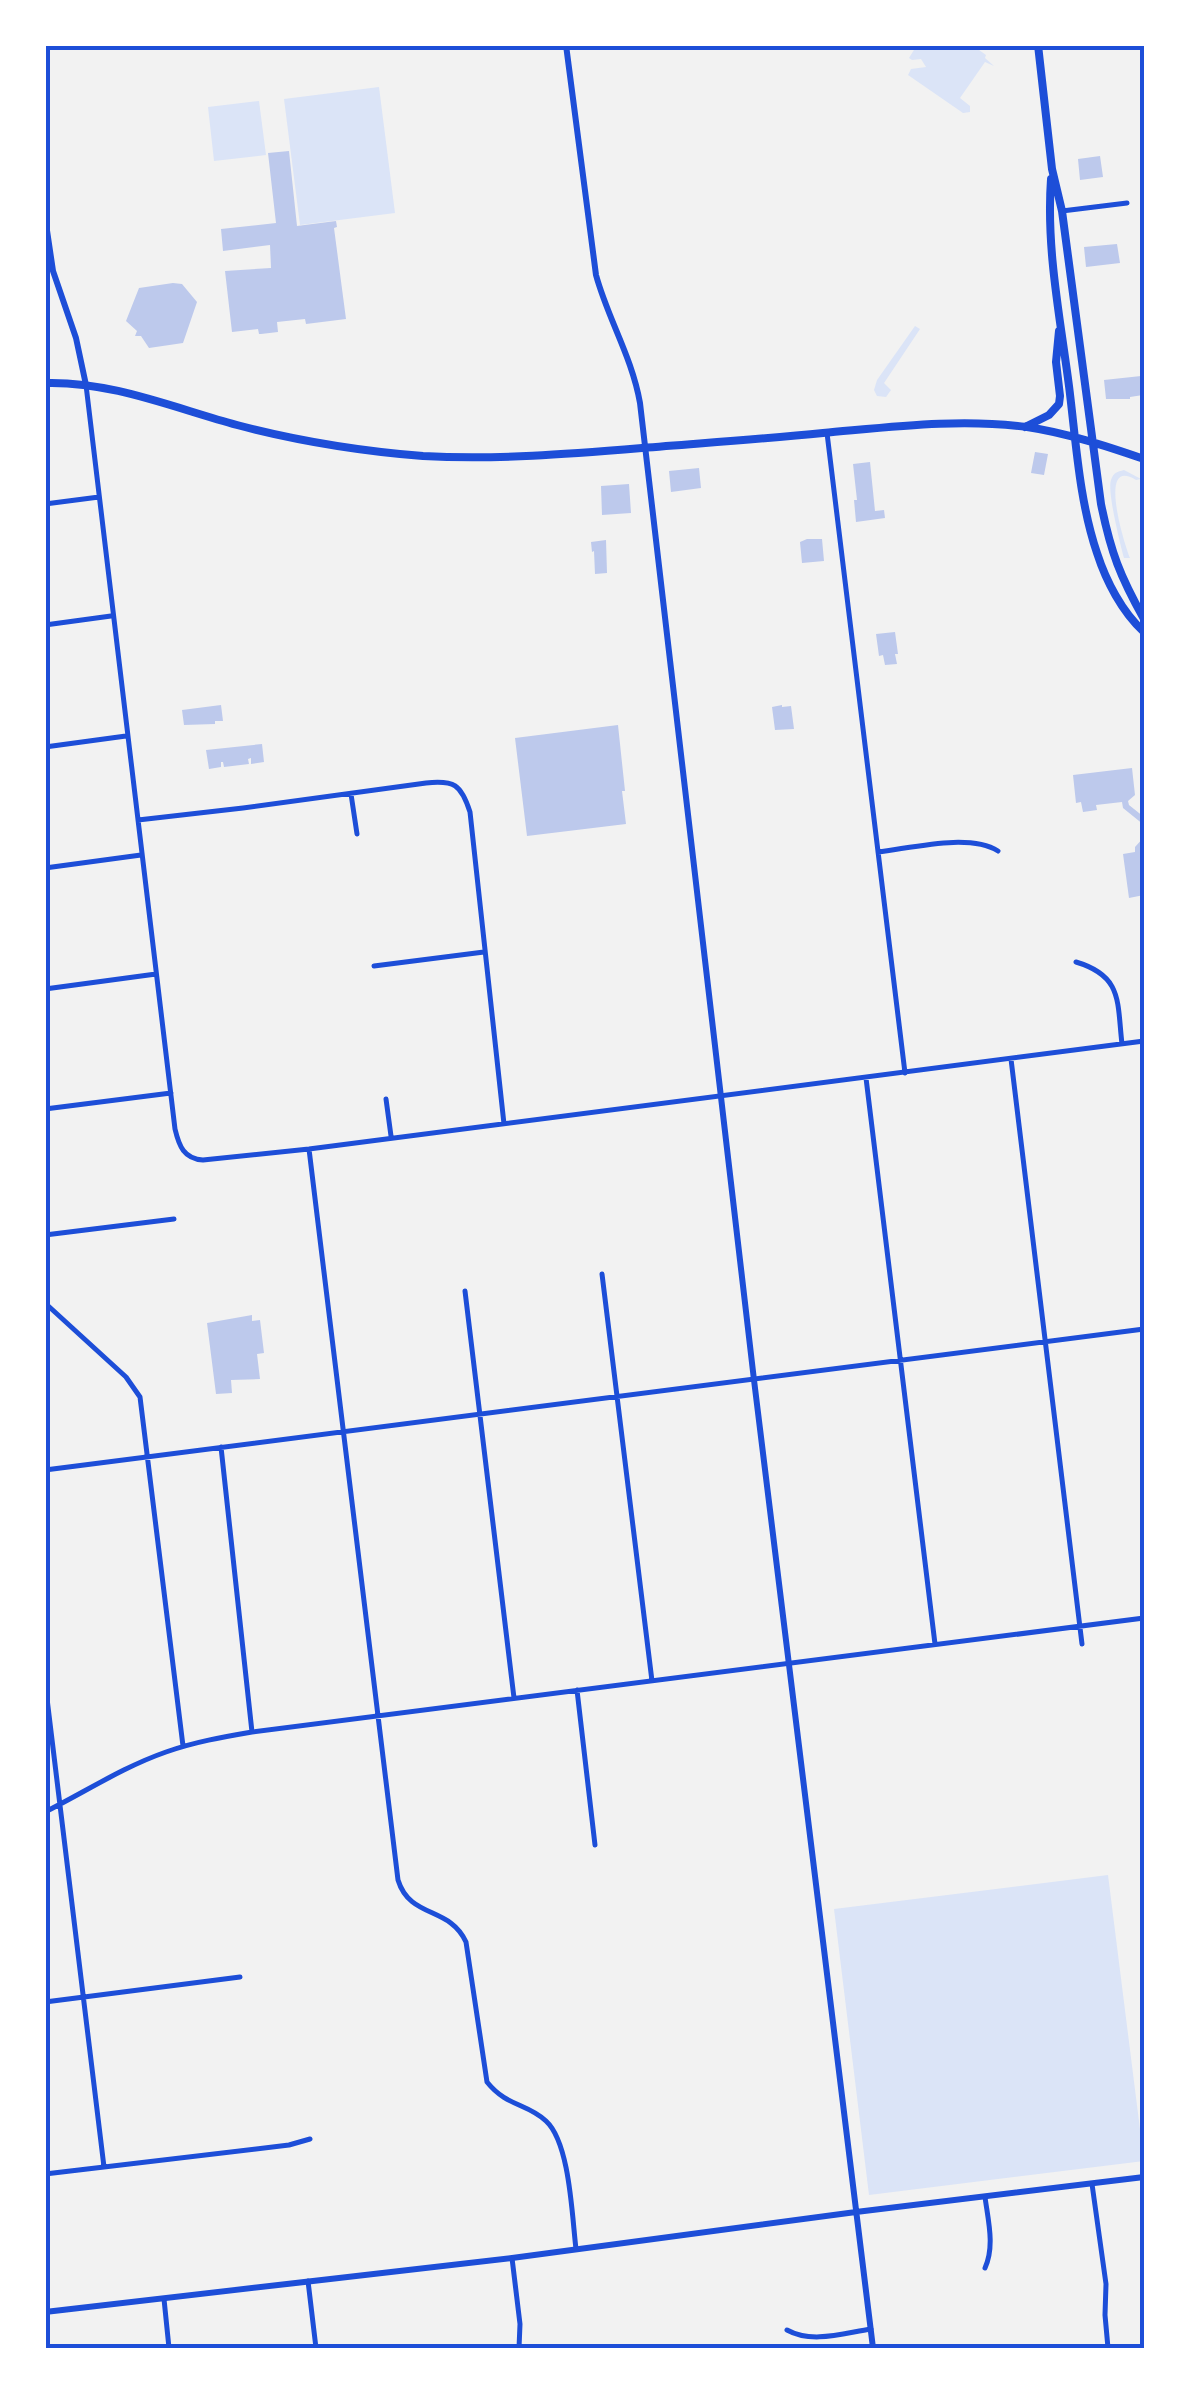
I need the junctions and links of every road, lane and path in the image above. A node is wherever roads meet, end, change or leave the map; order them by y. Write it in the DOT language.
graph roads {
  1 [pos="566,45"];
  2 [pos="1038,45"];
  3 [pos="1052,169"];
  4 [pos="1126,203"];
  5 [pos="1062,211"];
  6 [pos="45,216"];
  7 [pos="1060,317"];
  8 [pos="45,383"];
  9 [pos="86,385"];
  10 [pos="1026,427"];
  11 [pos="828,433"];
  12 [pos="1076,438"];
  13 [pos="1093,442"];
  14 [pos="645,448"];
  15 [pos="1144,458"];
  16 [pos="99,496"];
  17 [pos="45,504"];
  18 [pos="112,616"];
  19 [pos="1144,619"];
  20 [pos="45,624"];
  21 [pos="1144,632"];
  22 [pos="127,736"];
  23 [pos="45,746"];
  24 [pos="351,794"];
  25 [pos="138,820"];
  26 [pos="357,834"];
  27 [pos="998,851"];
  28 [pos="878,852"];
  29 [pos="142,855"];
  30 [pos="45,868"];
  31 [pos="484,952"];
  32 [pos="1076,962"];
  33 [pos="374,966"];
  34 [pos="156,974"];
  35 [pos="45,988"];
  36 [pos="1144,1041"];
  37 [pos="1122,1044"];
  38 [pos="1011,1059"];
  39 [pos="904,1073"];
  40 [pos="866,1078"];
  41 [pos="170,1093"];
  42 [pos="721,1096"];
  43 [pos="386,1099"];
  44 [pos="45,1109"];
  45 [pos="504,1124"];
  46 [pos="392,1137"];
  47 [pos="310,1149"];
  48 [pos="174,1219"];
  49 [pos="45,1235"];
  50 [pos="602,1274"];
  51 [pos="465,1292"];
  52 [pos="45,1304"];
  53 [pos="1144,1329"];
  54 [pos="1046,1342"];
  55 [pos="900,1361"];
  56 [pos="754,1380"];
  57 [pos="618,1397"];
  58 [pos="480,1415"];
  59 [pos="344,1432"];
  60 [pos="221,1448"];
  61 [pos="147,1457"];
  62 [pos="45,1470"];
  63 [pos="1144,1618"];
  64 [pos="1080,1626"];
  65 [pos="935,1644"];
  66 [pos="1082,1644"];
  67 [pos="788,1663"];
  68 [pos="652,1680"];
  69 [pos="45,1682"];
  70 [pos="577,1690"];
  71 [pos="514,1698"];
  72 [pos="378,1716"];
  73 [pos="252,1732"];
  74 [pos="183,1746"];
  75 [pos="60,1804"];
  76 [pos="45,1812"];
  77 [pos="596,1844"];
  78 [pos="240,1977"];
  79 [pos="83,1998"];
  80 [pos="45,2002"];
  81 [pos="310,2140"];
  82 [pos="104,2167"];
  83 [pos="45,2174"];
  84 [pos="1144,2177"];
  85 [pos="1092,2184"];
  86 [pos="985,2196"];
  87 [pos="856,2212"];
  88 [pos="576,2249"];
  89 [pos="512,2258"];
  90 [pos="984,2268"];
  91 [pos="308,2281"];
  92 [pos="164,2299"];
  93 [pos="45,2312"];
  94 [pos="871,2329"];
  95 [pos="787,2330"];
  96 [pos="169,2348"];
  97 [pos="316,2348"];
  98 [pos="519,2348"];
  99 [pos="873,2348"];
  100 [pos="1108,2348"];
  1 -- 14 [label="street"];
  2 -- 3 [label="main road"];
  3 -- 5 [label="main road"];
  3 -- 7 [label="main road"];
  4 -- 5 [label="street"];
  5 -- 13 [label="main road"];
  6 -- 9 [label="street"];
  7 -- 10 [label="main road"];
  7 -- 12 [label="main road"];
  8 -- 9 [label="main road"];
  9 -- 14 [label="main road"];
  9 -- 16 [label="street"];
  10 -- 11 [label="main road"];
  10 -- 12 [label="main road"];
  11 -- 14 [label="main road"];
  11 -- 28 [label="street"];
  12 -- 13 [label="main road"];
  12 -- 21 [label="main road"];
  13 -- 15 [label="main road"];
  13 -- 19 [label="main road"];
  14 -- 42 [label="street"];
  16 -- 17 [label="street"];
  16 -- 18 [label="street"];
  18 -- 20 [label="street"];
  18 -- 22 [label="street"];
  22 -- 23 [label="street"];
  22 -- 25 [label="street"];
  24 -- 25 [label="street"];
  24 -- 26 [label="street"];
  24 -- 31 [label="street"];
  25 -- 29 [label="street"];
  27 -- 28 [label="street"];
  28 -- 39 [label="street"];
  29 -- 30 [label="street"];
  29 -- 34 [label="street"];
  31 -- 33 [label="street"];
  31 -- 45 [label="street"];
  32 -- 37 [label="street"];
  34 -- 35 [label="street"];
  34 -- 41 [label="street"];
  36 -- 37 [label="street"];
  37 -- 38 [label="street"];
  38 -- 39 [label="street"];
  38 -- 54 [label="street"];
  39 -- 40 [label="street"];
  40 -- 42 [label="street"];
  40 -- 55 [label="street"];
  41 -- 44 [label="street"];
  41 -- 47 [label="street"];
  42 -- 45 [label="street"];
  42 -- 56 [label="street"];
  43 -- 46 [label="street"];
  45 -- 46 [label="street"];
  46 -- 47 [label="street"];
  47 -- 59 [label="street"];
  48 -- 49 [label="street"];
  50 -- 57 [label="street"];
  51 -- 58 [label="street"];
  52 -- 61 [label="street"];
  53 -- 54 [label="street"];
  54 -- 55 [label="street"];
  54 -- 64 [label="street"];
  55 -- 56 [label="street"];
  55 -- 65 [label="street"];
  56 -- 57 [label="street"];
  56 -- 67 [label="street"];
  57 -- 58 [label="street"];
  57 -- 68 [label="street"];
  58 -- 59 [label="street"];
  58 -- 71 [label="street"];
  59 -- 60 [label="street"];
  59 -- 72 [label="street"];
  60 -- 61 [label="street"];
  60 -- 73 [label="street"];
  61 -- 62 [label="street"];
  61 -- 74 [label="street"];
  63 -- 64 [label="street"];
  64 -- 65 [label="street"];
  64 -- 66 [label="street"];
  65 -- 67 [label="street"];
  67 -- 68 [label="street"];
  67 -- 87 [label="street"];
  68 -- 70 [label="street"];
  69 -- 75 [label="street"];
  70 -- 71 [label="street"];
  70 -- 77 [label="street"];
  71 -- 72 [label="street"];
  72 -- 73 [label="street"];
  72 -- 88 [label="street"];
  73 -- 74 [label="street"];
  74 -- 75 [label="street"];
  75 -- 76 [label="street"];
  75 -- 79 [label="street"];
  78 -- 79 [label="street"];
  79 -- 80 [label="street"];
  79 -- 82 [label="street"];
  81 -- 82 [label="street"];
  82 -- 83 [label="street"];
  84 -- 85 [label="street"];
  85 -- 86 [label="street"];
  85 -- 100 [label="street"];
  86 -- 87 [label="street"];
  86 -- 90 [label="street"];
  87 -- 88 [label="street"];
  87 -- 94 [label="street"];
  88 -- 89 [label="street"];
  89 -- 91 [label="street"];
  89 -- 98 [label="street"];
  91 -- 92 [label="street"];
  91 -- 97 [label="street"];
  92 -- 93 [label="street"];
  92 -- 96 [label="street"];
  94 -- 95 [label="street"];
  94 -- 99 [label="street"];
}
